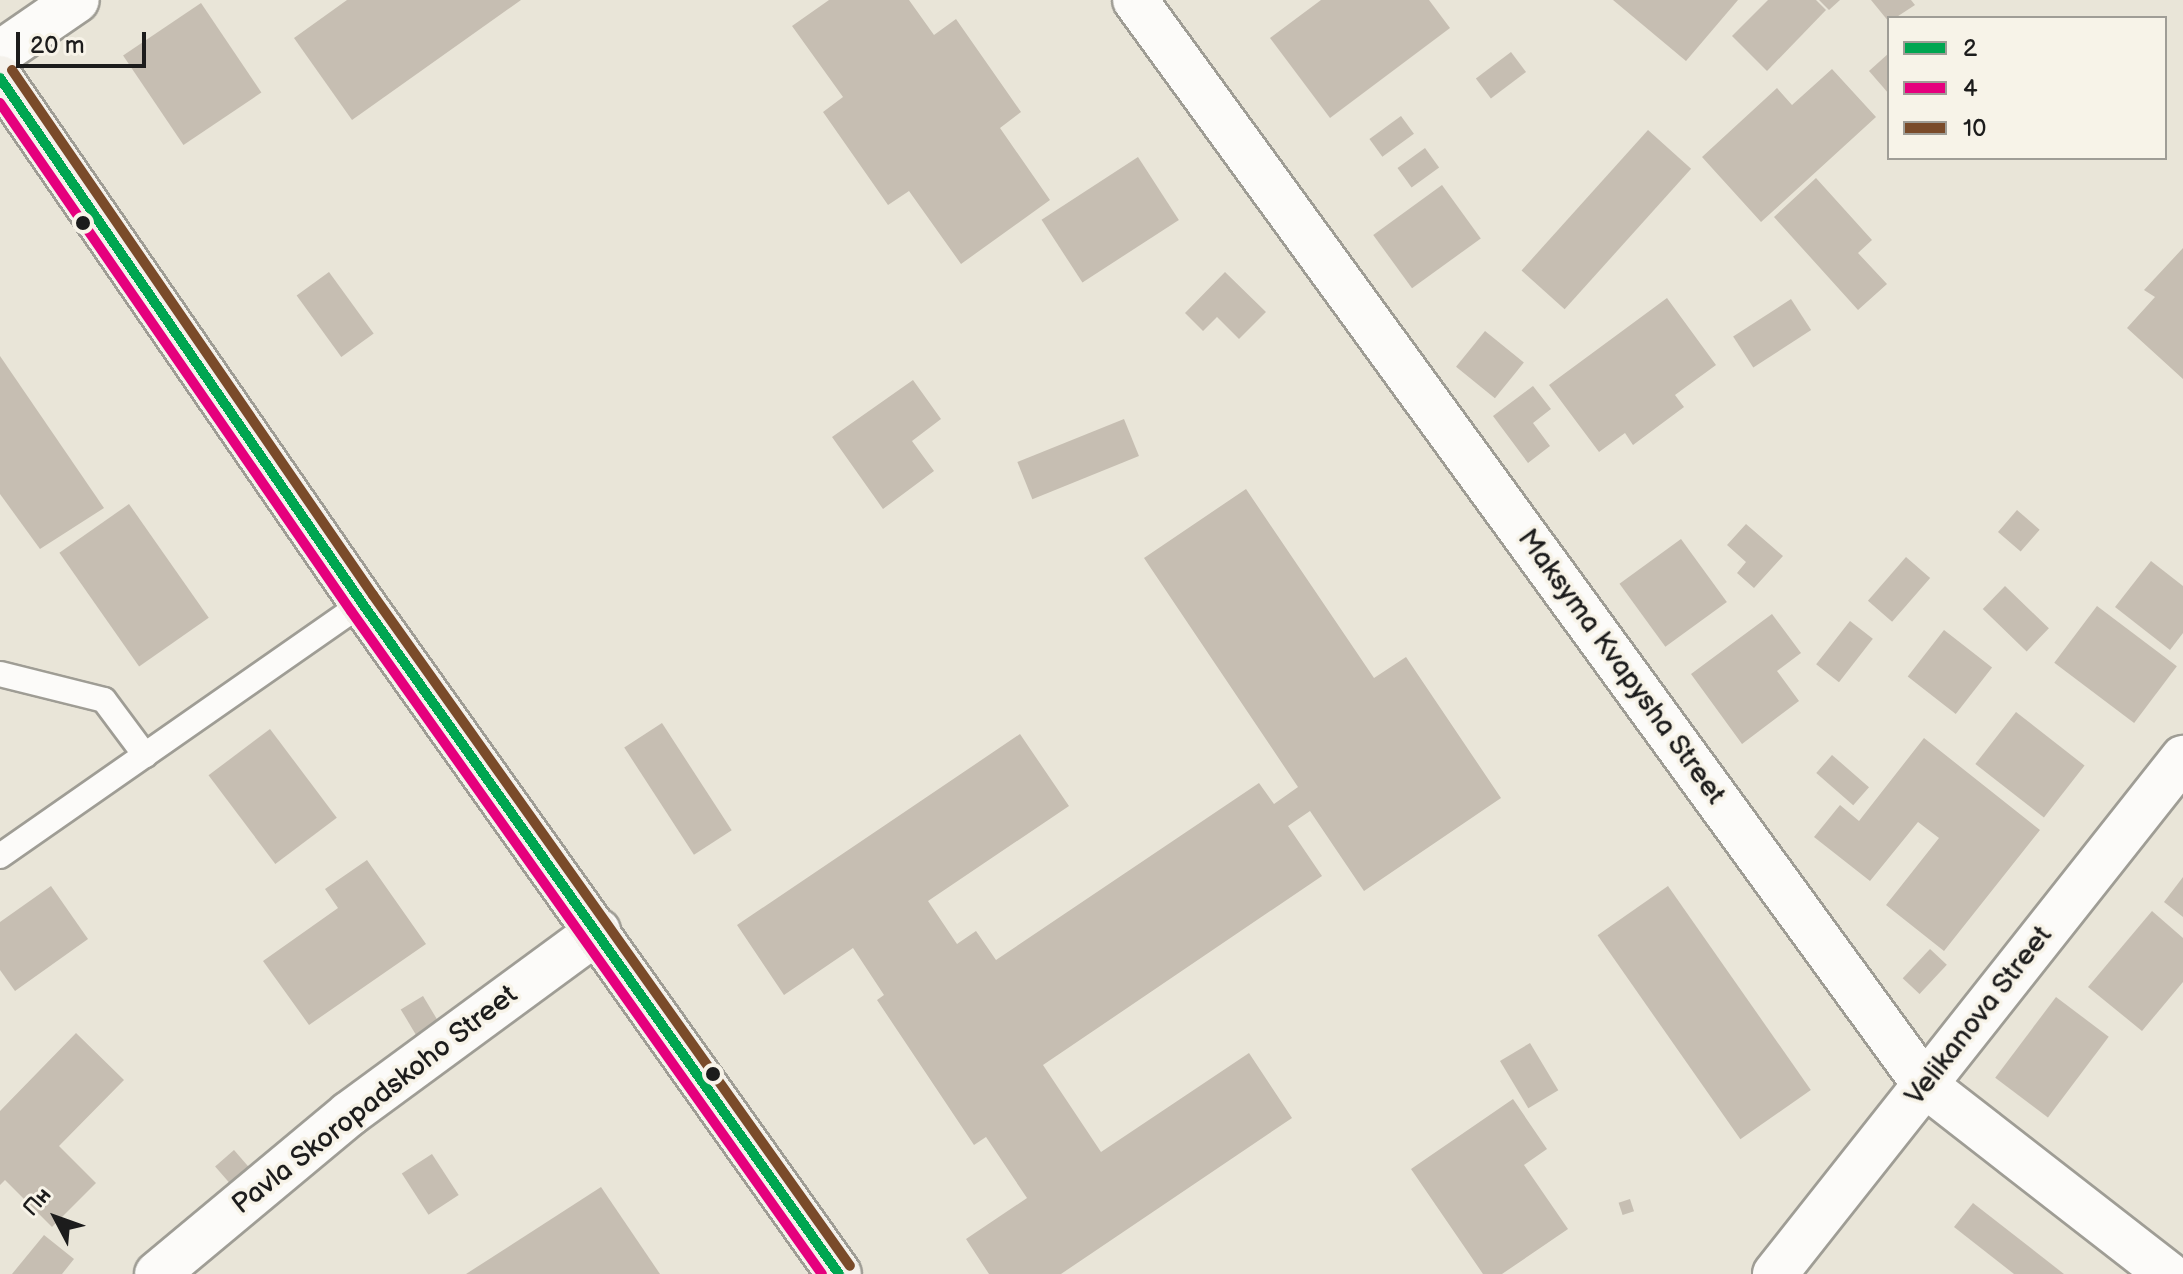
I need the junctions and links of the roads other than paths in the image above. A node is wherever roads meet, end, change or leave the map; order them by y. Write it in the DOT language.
graph roads {
  1 [pos="77,0"];
  2 [pos="1135,0"];
  3 [pos="0,53"];
  4 [pos="0,78"];
  5 [pos="362,603"];
  6 [pos="0,674"];
  7 [pos="145,755"];
  8 [pos="2183,758"];
  9 [pos="0,856"];
  10 [pos="598,931"];
  11 [pos="1925,1085"];
  12 [pos="157,1274"];
  13 [pos="839,1274"];
  14 [pos="1775,1274"];
  15 [pos="2168,1274"];
  1 -- 3 [label="street"];
  2 -- 11 [label="street, Maksyma Kvapysha Street"];
  4 -- 5 [label="street"];
  5 -- 7 [label="lane"];
  5 -- 10 [label="street"];
  6 -- 7 [label="lane"];
  7 -- 9 [label="lane"];
  8 -- 11 [label="street, Velikanova Street"];
  10 -- 12 [label="street, Pavla Skoropadskoho Street"];
  10 -- 13 [label="street"];
  11 -- 14 [label="street, Velikanova Street"];
  11 -- 15 [label="street, Maksyma Kvapysha Street"];
}
